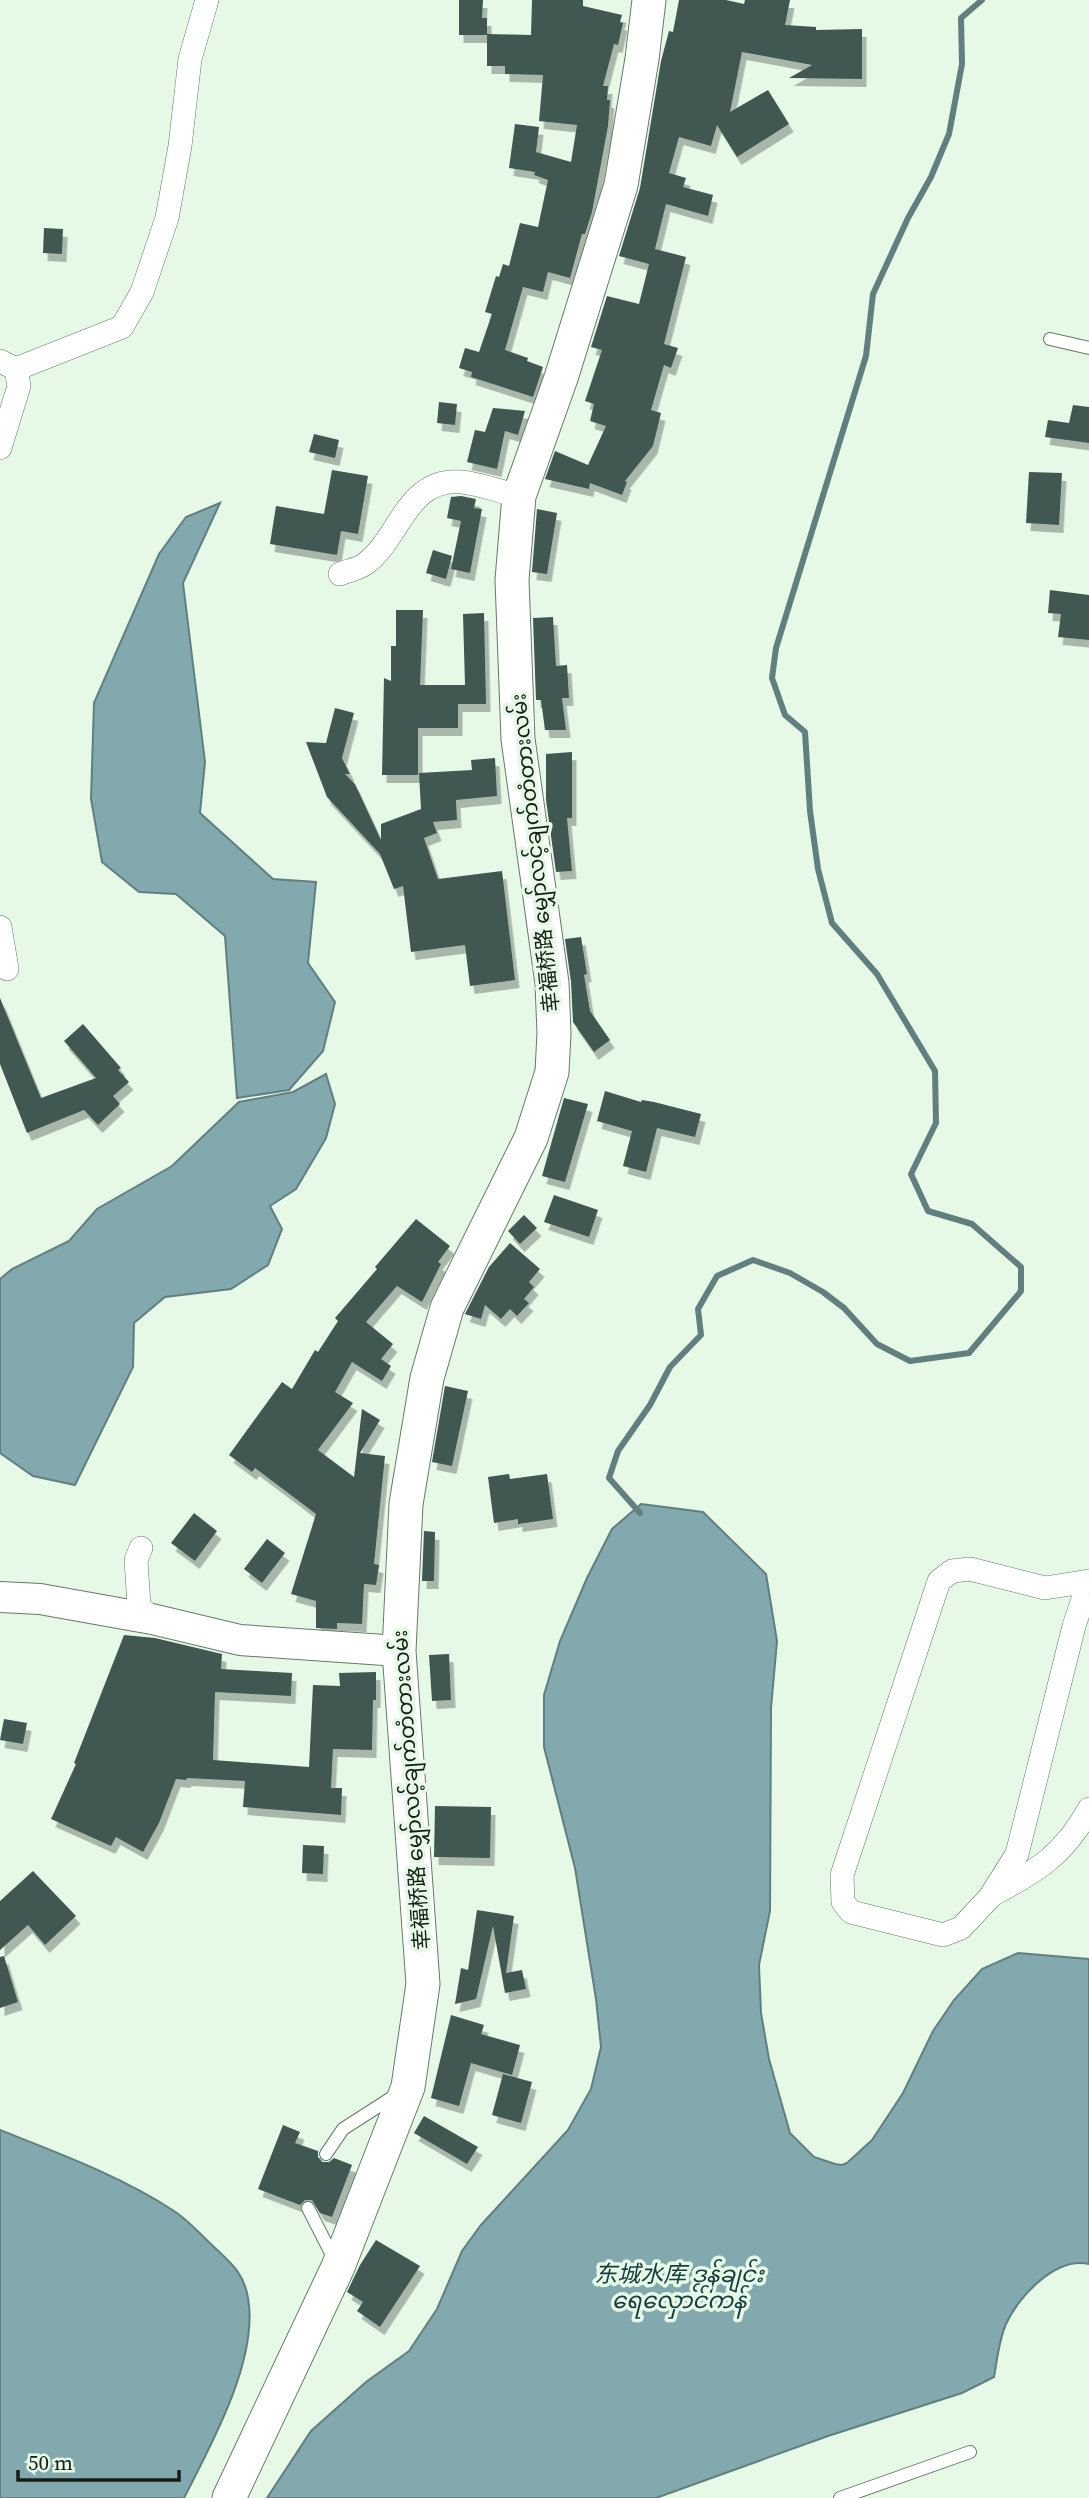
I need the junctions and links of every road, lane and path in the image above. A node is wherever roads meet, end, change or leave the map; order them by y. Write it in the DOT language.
graph roads {
  1 [pos="207,0"];
  2 [pos="649,0"];
  3 [pos="1050,339"];
  4 [pos="1089,348"];
  5 [pos="8,365"];
  6 [pos="0,448"];
  7 [pos="519,496"];
  8 [pos="340,574"];
  9 [pos="0,927"];
  10 [pos="7,968"];
  11 [pos="141,1548"];
  12 [pos="1089,1581"];
  13 [pos="0,1597"];
  14 [pos="152,1619"];
  15 [pos="399,1651"];
  16 [pos="1089,1809"];
  17 [pos="990,1896"];
  18 [pos="408,2087"];
  19 [pos="326,2154"];
  20 [pos="308,2208"];
  21 [pos="338,2267"];
  22 [pos="970,2452"];
  23 [pos="229,2498"];
  24 [pos="840,2498"];
  1 -- 5 [label="street"];
  2 -- 7 [label="main road, 幸福桥路 မျှော်လင့်ချက်တံတားလမ်း"];
  3 -- 4 [label="lane"];
  5 -- 6 [label="street"];
  7 -- 8 [label="street"];
  7 -- 15 [label="main road, 幸福桥路 မျှော်လင့်ချက်တံတားလမ်း"];
  9 -- 10 [label="street"];
  11 -- 14 [label="street"];
  12 -- 17 [label="street"];
  12 -- 17 [label="street"];
  13 -- 14 [label="street"];
  14 -- 15 [label="street"];
  15 -- 18 [label="main road, 幸福桥路 မျှော်လင့်ချက်တံတားလမ်း"];
  16 -- 17 [label="street"];
  18 -- 19 [label="lane"];
  18 -- 21 [label="main road, 幸福桥路 မျှော်လင့်ချက်တံတားလမ်း"];
  20 -- 21 [label="lane"];
  21 -- 23 [label="main road, 幸福桥路 မျှော်လင့်ချက်တံတားလမ်း"];
  22 -- 24 [label="lane"];
}
